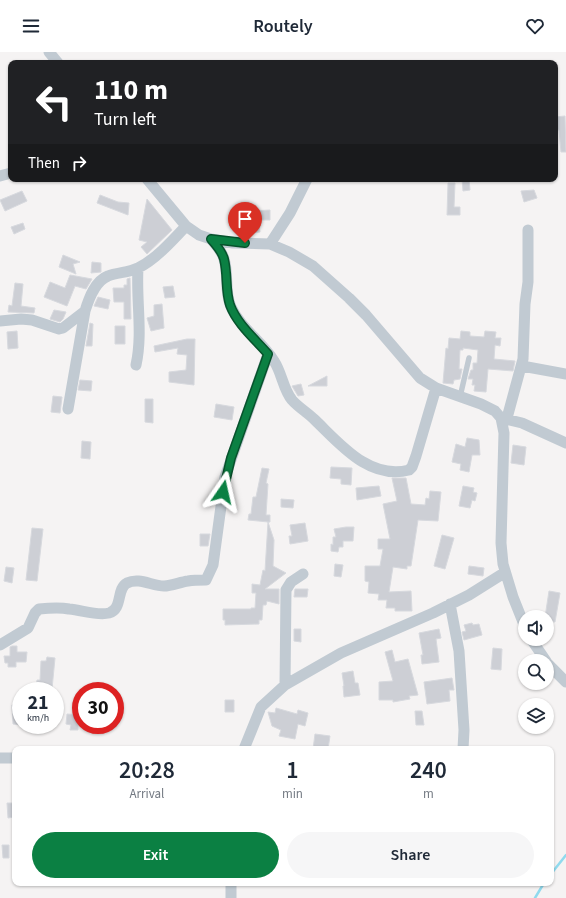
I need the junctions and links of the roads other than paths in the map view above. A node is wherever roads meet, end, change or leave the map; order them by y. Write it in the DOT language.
graph roads {
  1 [pos="49,52"];
  2 [pos="56,60"];
  3 [pos="149,182"];
  4 [pos="305,182"];
  5 [pos="186,226"];
  6 [pos="528,230"];
  7 [pos="211,239"];
  8 [pos="270,244"];
  9 [pos="138,268"];
  10 [pos="85,311"];
  11 [pos="0,321"];
  12 [pos="268,354"];
  13 [pos="470,358"];
  14 [pos="136,365"];
  15 [pos="522,366"];
  16 [pos="566,374"];
  17 [pos="436,388"];
  18 [pos="460,396"];
  19 [pos="68,409"];
  20 [pos="504,418"];
  21 [pos="566,443"];
  22 [pos="504,573"];
  23 [pos="303,574"];
  24 [pos="450,604"];
  25 [pos="518,610"];
  26 [pos="0,646"];
  27 [pos="554,670"];
  28 [pos="566,682"];
  29 [pos="285,685"];
  30 [pos="245,746"];
  31 [pos="463,746"];
  32 [pos="0,758"];
  33 [pos="12,758"];
  34 [pos="231,886"];
  35 [pos="231,898"];
  1 -- 2 [label="street"];
  3 -- 5 [label="street"];
  4 -- 8 [label="street"];
  5 -- 7 [label="street"];
  5 -- 9 [label="street"];
  6 -- 15 [label="street"];
  7 -- 8 [label="street"];
  7 -- 12 [label="street"];
  8 -- 17 [label="street"];
  9 -- 10 [label="street"];
  9 -- 14 [label="street"];
  10 -- 11 [label="street"];
  10 -- 19 [label="street"];
  12 -- 17 [label="street"];
  12 -- 26 [label="street"];
  13 -- 18 [label="lane"];
  15 -- 16 [label="street"];
  15 -- 20 [label="street"];
  17 -- 18 [label="street"];
  18 -- 20 [label="street"];
  20 -- 21 [label="street"];
  20 -- 22 [label="street"];
  22 -- 24 [label="street"];
  22 -- 25 [label="street"];
  23 -- 29 [label="street"];
  24 -- 29 [label="street"];
  24 -- 31 [label="street"];
  27 -- 28 [label="street"];
  29 -- 30 [label="street"];
  32 -- 33 [label="street"];
  34 -- 35 [label="street"];
}
